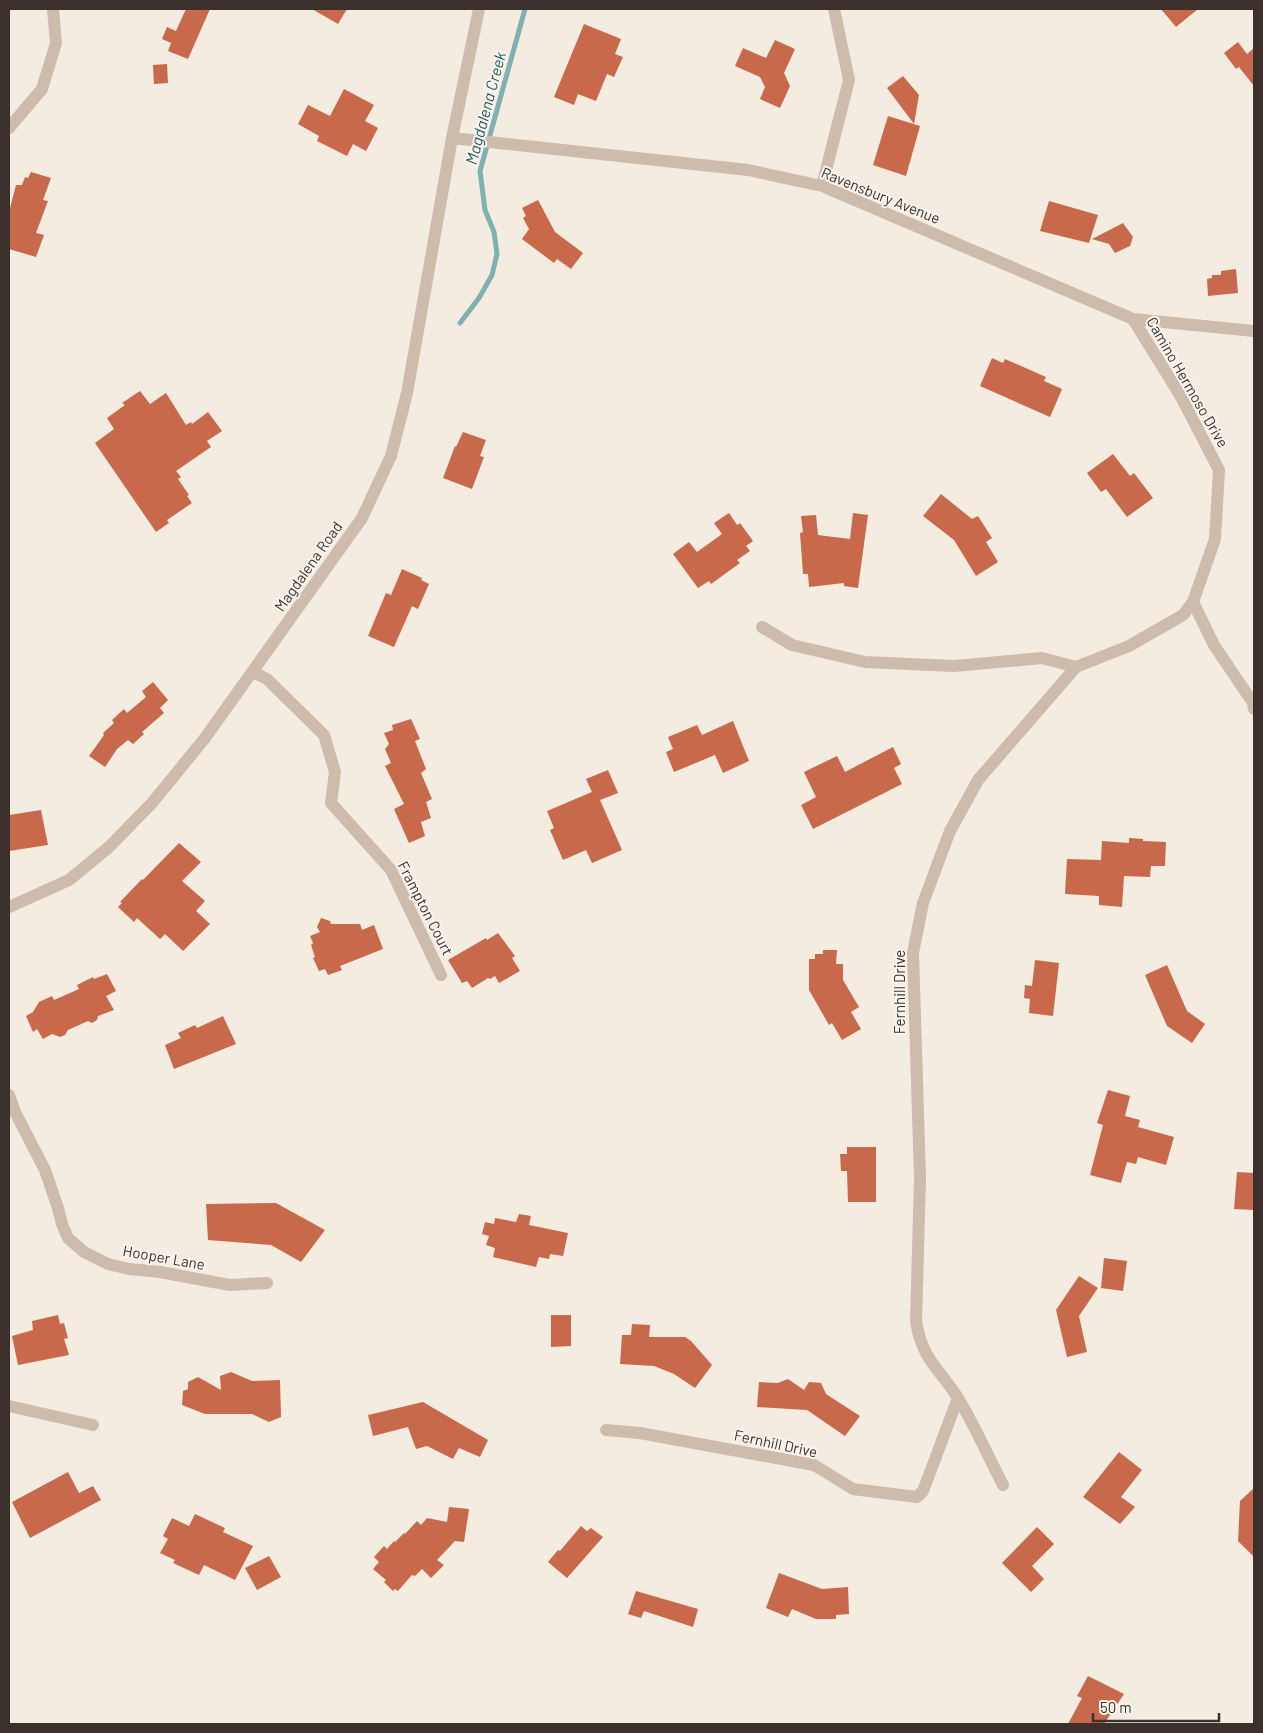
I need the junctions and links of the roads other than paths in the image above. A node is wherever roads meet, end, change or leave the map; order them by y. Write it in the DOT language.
graph roads {
  1 [pos="53,9"];
  2 [pos="479,9"];
  3 [pos="834,9"];
  4 [pos="9,128"];
  5 [pos="452,138"];
  6 [pos="822,186"];
  7 [pos="1133,319"];
  8 [pos="1254,331"];
  9 [pos="1192,602"];
  10 [pos="762,627"];
  11 [pos="1076,667"];
  12 [pos="253,672"];
  13 [pos="1254,709"];
  14 [pos="9,907"];
  15 [pos="441,975"];
  16 [pos="9,1095"];
  17 [pos="267,1283"];
  18 [pos="958,1398"];
  19 [pos="9,1406"];
  20 [pos="93,1425"];
  21 [pos="606,1430"];
  22 [pos="1003,1485"];
  1 -- 4 [label="street"];
  2 -- 5 [label="street, Magdalena Road"];
  3 -- 6 [label="street"];
  5 -- 6 [label="street, Ravensbury Avenue"];
  5 -- 12 [label="street, Magdalena Road"];
  6 -- 7 [label="street, Ravensbury Avenue"];
  7 -- 8 [label="street, Ravensbury Avenue"];
  7 -- 9 [label="street, Camino Hermoso Drive"];
  9 -- 11 [label="street, Fernhill Drive"];
  9 -- 13 [label="street"];
  10 -- 11 [label="street"];
  11 -- 18 [label="street, Fernhill Drive"];
  12 -- 14 [label="street, Magdalena Road"];
  12 -- 15 [label="street, Frampton Court"];
  16 -- 17 [label="street, Hooper Lane"];
  18 -- 21 [label="street, Fernhill Drive"];
  18 -- 22 [label="street, Fernhill Drive"];
  19 -- 20 [label="street"];
}
